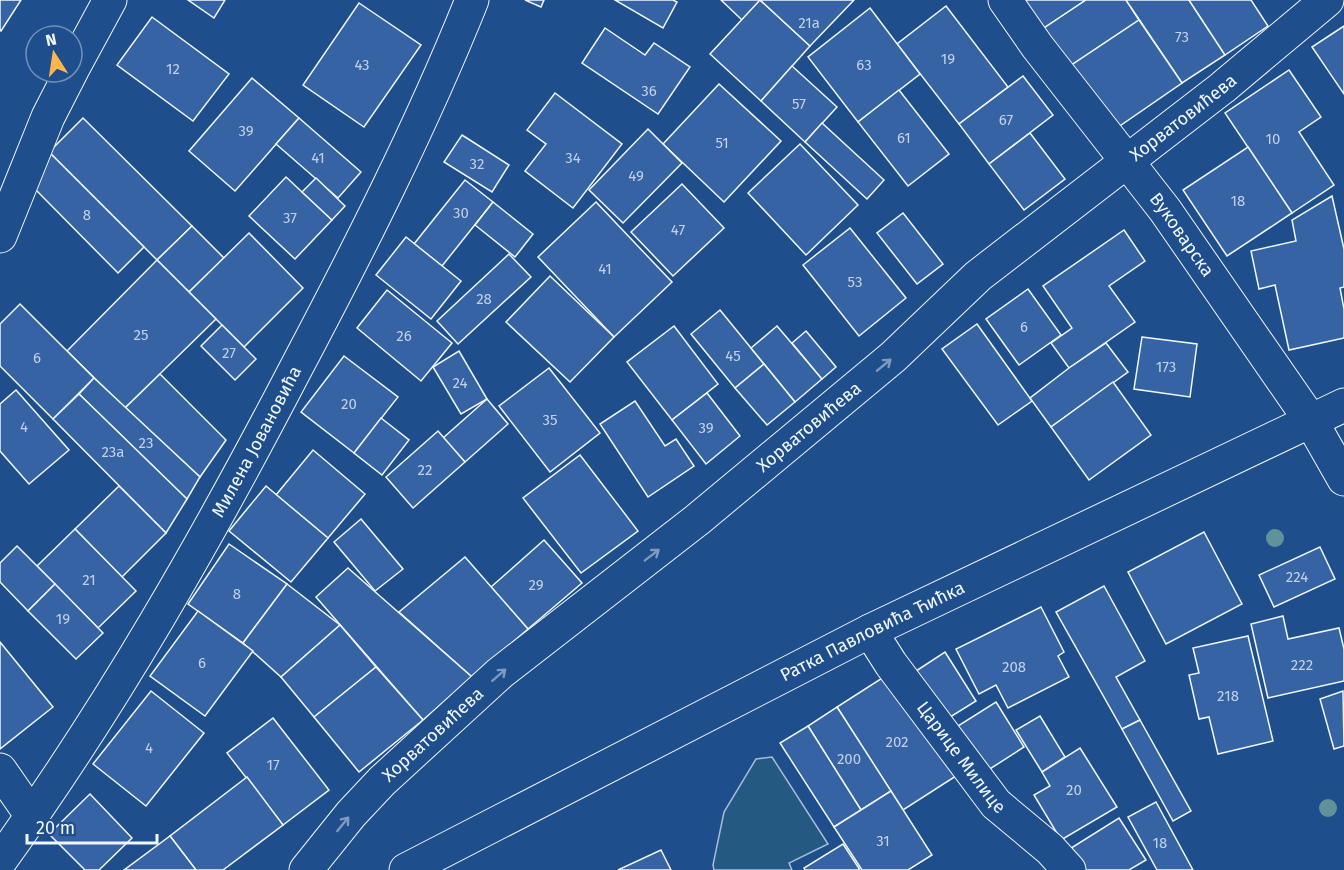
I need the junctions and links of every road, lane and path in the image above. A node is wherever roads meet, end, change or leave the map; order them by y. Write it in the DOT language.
graph roads {
  1 [pos="110,0"];
  2 [pos="472,0"];
  3 [pos="1005,0"];
  4 [pos="1327,0"];
  5 [pos="84,47"];
  6 [pos="64,84"];
  7 [pos="1125,161"];
  8 [pos="0,236"];
  9 [pos="1344,405"];
  10 [pos="1311,421"];
  11 [pos="1344,479"];
  12 [pos="870,631"];
  13 [pos="0,770"];
  14 [pos="32,816"];
  15 [pos="0,861"];
  16 [pos="306,870"];
  17 [pos="406,870"];
  18 [pos="1069,870"];
  1 -- 5 [label="street"];
  2 -- 14 [label="street, Милена Јовановића"];
  3 -- 7 [label="street, Вуковарска"];
  4 -- 7 [label="street, Хорватовићева"];
  6 -- 8 [label="street"];
  7 -- 10 [label="street, Вуковарска"];
  16 -- 7 [label="street, Хорватовићева, one-way"];
  9 -- 10 [label="street, Ратка Павловића Ћићка"];
  10 -- 11 [label="street, Вуковарска"];
  10 -- 12 [label="street, Ратка Павловића Ћићка"];
  12 -- 17 [label="street, Ратка Павловића Ћићка"];
  12 -- 18 [label="street, Царице Милице"];
  13 -- 14 [label="street"];
  14 -- 15 [label="street, Милена Јовановића"];
}
